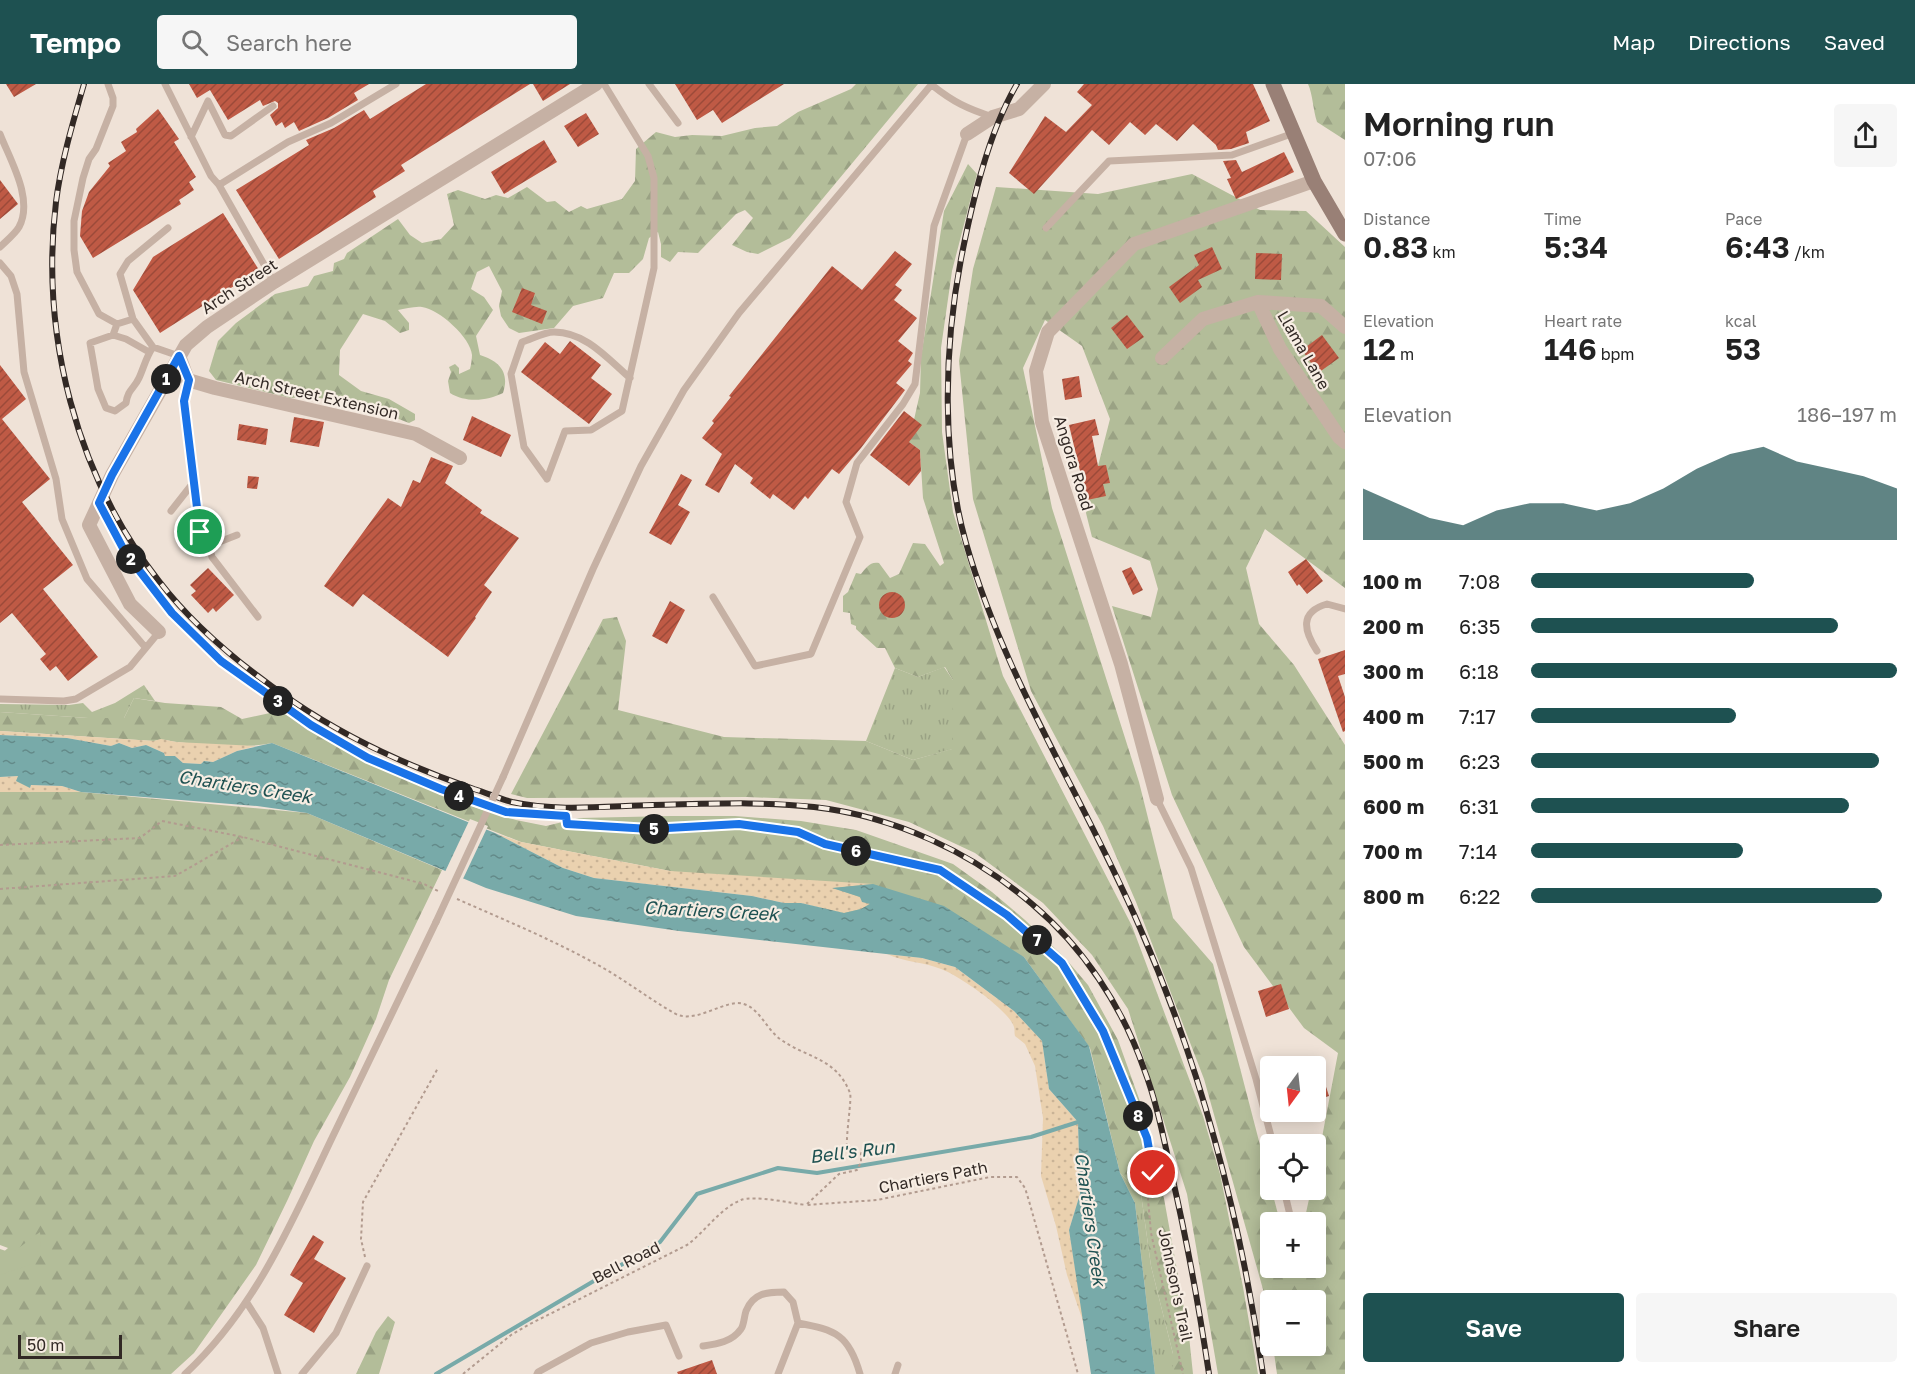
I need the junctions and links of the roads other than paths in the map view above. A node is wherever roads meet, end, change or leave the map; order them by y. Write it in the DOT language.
graph roads {
  1 [pos="108,84"];
  2 [pos="165,84"];
  3 [pos="396,84"];
  4 [pos="596,84"];
  5 [pos="604,84"];
  6 [pos="650,84"];
  7 [pos="932,84"];
  8 [pos="1044,84"];
  9 [pos="1273,84"];
  10 [pos="273,106"];
  11 [pos="993,117"];
  12 [pos="678,123"];
  13 [pos="1294,133"];
  14 [pos="0,134"];
  15 [pos="967,134"];
  16 [pos="191,137"];
  17 [pos="1314,181"];
  18 [pos="219,185"];
  19 [pos="168,228"];
  20 [pos="1046,228"];
  21 [pos="1345,234"];
  22 [pos="0,248"];
  23 [pos="0,263"];
  24 [pos="274,282"];
  25 [pos="1258,302"];
  26 [pos="133,319"];
  27 [pos="117,324"];
  28 [pos="1345,327"];
  29 [pos="113,334"];
  30 [pos="151,350"];
  31 [pos="179,356"];
  32 [pos="1162,358"];
  33 [pos="630,378"];
  34 [pos="189,380"];
  35 [pos="1345,442"];
  36 [pos="460,458"];
  37 [pos="193,483"];
  38 [pos="171,511"];
  39 [pos="237,535"];
  40 [pos="209,546"];
  41 [pos="713,597"];
  42 [pos="1345,609"];
  43 [pos="258,617"];
  44 [pos="159,632"];
  45 [pos="146,648"];
  46 [pos="1317,651"];
  47 [pos="0,699"];
  48 [pos="1157,799"];
  49 [pos="1270,1134"];
  50 [pos="368,1266"];
  51 [pos="247,1303"];
  52 [pos="798,1323"];
  53 [pos="703,1346"];
  54 [pos="679,1356"];
  55 [pos="898,1365"];
  56 [pos="184,1374"];
  57 [pos="278,1374"];
  58 [pos="302,1374"];
  59 [pos="537,1374"];
  60 [pos="778,1374"];
  61 [pos="860,1374"];
  62 [pos="896,1374"];
  1 -- 27 [label="lane"];
  2 -- 16 [label="lane"];
  3 -- 18 [label="lane"];
  4 -- 24 [label="street, Arch Street"];
  5 -- 33 [label="lane"];
  6 -- 12 [label="lane"];
  7 -- 11 [label="lane"];
  7 -- 51 [label="lane, bridge"];
  8 -- 11 [label="street"];
  9 -- 13 [label="street"];
  10 -- 16 [label="lane"];
  11 -- 15 [label="street"];
  13 -- 17 [label="street"];
  13 -- 20 [label="lane"];
  14 -- 22 [label="lane"];
  15 -- 41 [label="lane"];
  16 -- 18 [label="lane"];
  17 -- 21 [label="street"];
  17 -- 48 [label="street, Angora Road"];
  18 -- 24 [label="lane"];
  19 -- 26 [label="lane"];
  23 -- 45 [label="lane"];
  24 -- 31 [label="street, Arch Street"];
  25 -- 28 [label="street, Llama Lane"];
  25 -- 32 [label="street, Llama Lane"];
  25 -- 35 [label="street, Llama Lane"];
  26 -- 27 [label="lane"];
  26 -- 30 [label="lane"];
  27 -- 29 [label="lane"];
  29 -- 30 [label="lane"];
  29 -- 30 [label="lane"];
  30 -- 31 [label="lane"];
  31 -- 34 [label="street"];
  31 -- 44 [label="street, Arch Street"];
  33 -- 33 [label="lane"];
  34 -- 36 [label="street, Arch Street Extension"];
  34 -- 37 [label="lane"];
  37 -- 38 [label="lane"];
  37 -- 40 [label="lane"];
  39 -- 40 [label="lane"];
  40 -- 43 [label="lane"];
  42 -- 46 [label="lane"];
  44 -- 45 [label="lane"];
  45 -- 47 [label="lane"];
  48 -- 49 [label="lane"];
  50 -- 58 [label="lane"];
  51 -- 56 [label="lane"];
  51 -- 57 [label="lane"];
  52 -- 53 [label="lane"];
  52 -- 60 [label="lane"];
  52 -- 61 [label="lane"];
  54 -- 59 [label="lane"];
  55 -- 62 [label="lane"];
}
